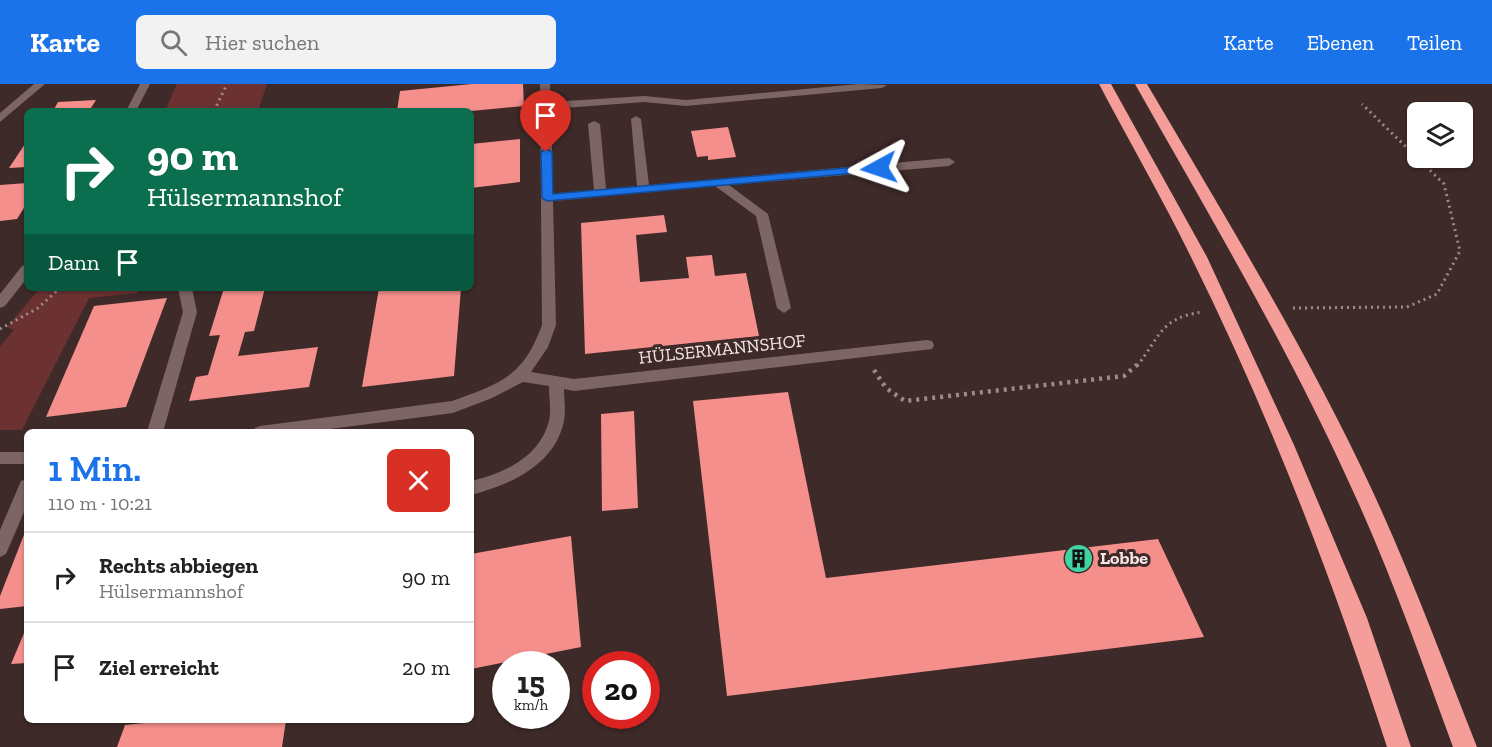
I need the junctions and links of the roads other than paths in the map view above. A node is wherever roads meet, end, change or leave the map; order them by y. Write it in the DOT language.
graph roads {
  1 [pos="40,84"];
  2 [pos="145,84"];
  3 [pos="545,84"];
  4 [pos="1105,84"];
  5 [pos="1141,84"];
  6 [pos="882,85"];
  7 [pos="546,106"];
  8 [pos="133,108"];
  9 [pos="0,119"];
  10 [pos="636,119"];
  11 [pos="594,124"];
  12 [pos="949,162"];
  13 [pos="717,182"];
  14 [pos="643,189"];
  15 [pos="600,193"];
  16 [pos="547,198"];
  17 [pos="24,273"];
  18 [pos="186,291"];
  19 [pos="0,303"];
  20 [pos="784,308"];
  21 [pos="927,345"];
  22 [pos="521,376"];
  23 [pos="556,382"];
  24 [pos="156,429"];
  25 [pos="283,429"];
  26 [pos="0,458"];
  27 [pos="24,458"];
  28 [pos="474,487"];
  29 [pos="24,493"];
  30 [pos="0,549"];
  31 [pos="1398,747"];
  32 [pos="1465,747"];
  1 -- 9 [label="street"];
  2 -- 8 [label="street"];
  3 -- 7 [label="street"];
  4 -- 31 [label="highway"];
  5 -- 32 [label="highway"];
  6 -- 7 [label="street"];
  7 -- 16 [label="street"];
  10 -- 14 [label="street"];
  11 -- 15 [label="street"];
  12 -- 13 [label="street"];
  13 -- 14 [label="street"];
  13 -- 20 [label="street"];
  14 -- 15 [label="street"];
  15 -- 16 [label="street"];
  16 -- 22 [label="street"];
  17 -- 19 [label="street"];
  18 -- 24 [label="street"];
  21 -- 23 [label="street, HÜLSERMANNSHOF"];
  22 -- 23 [label="street, HÜLSERMANNSHOF"];
  22 -- 25 [label="street"];
  23 -- 28 [label="street"];
  26 -- 27 [label="street"];
  29 -- 30 [label="street"];
}
